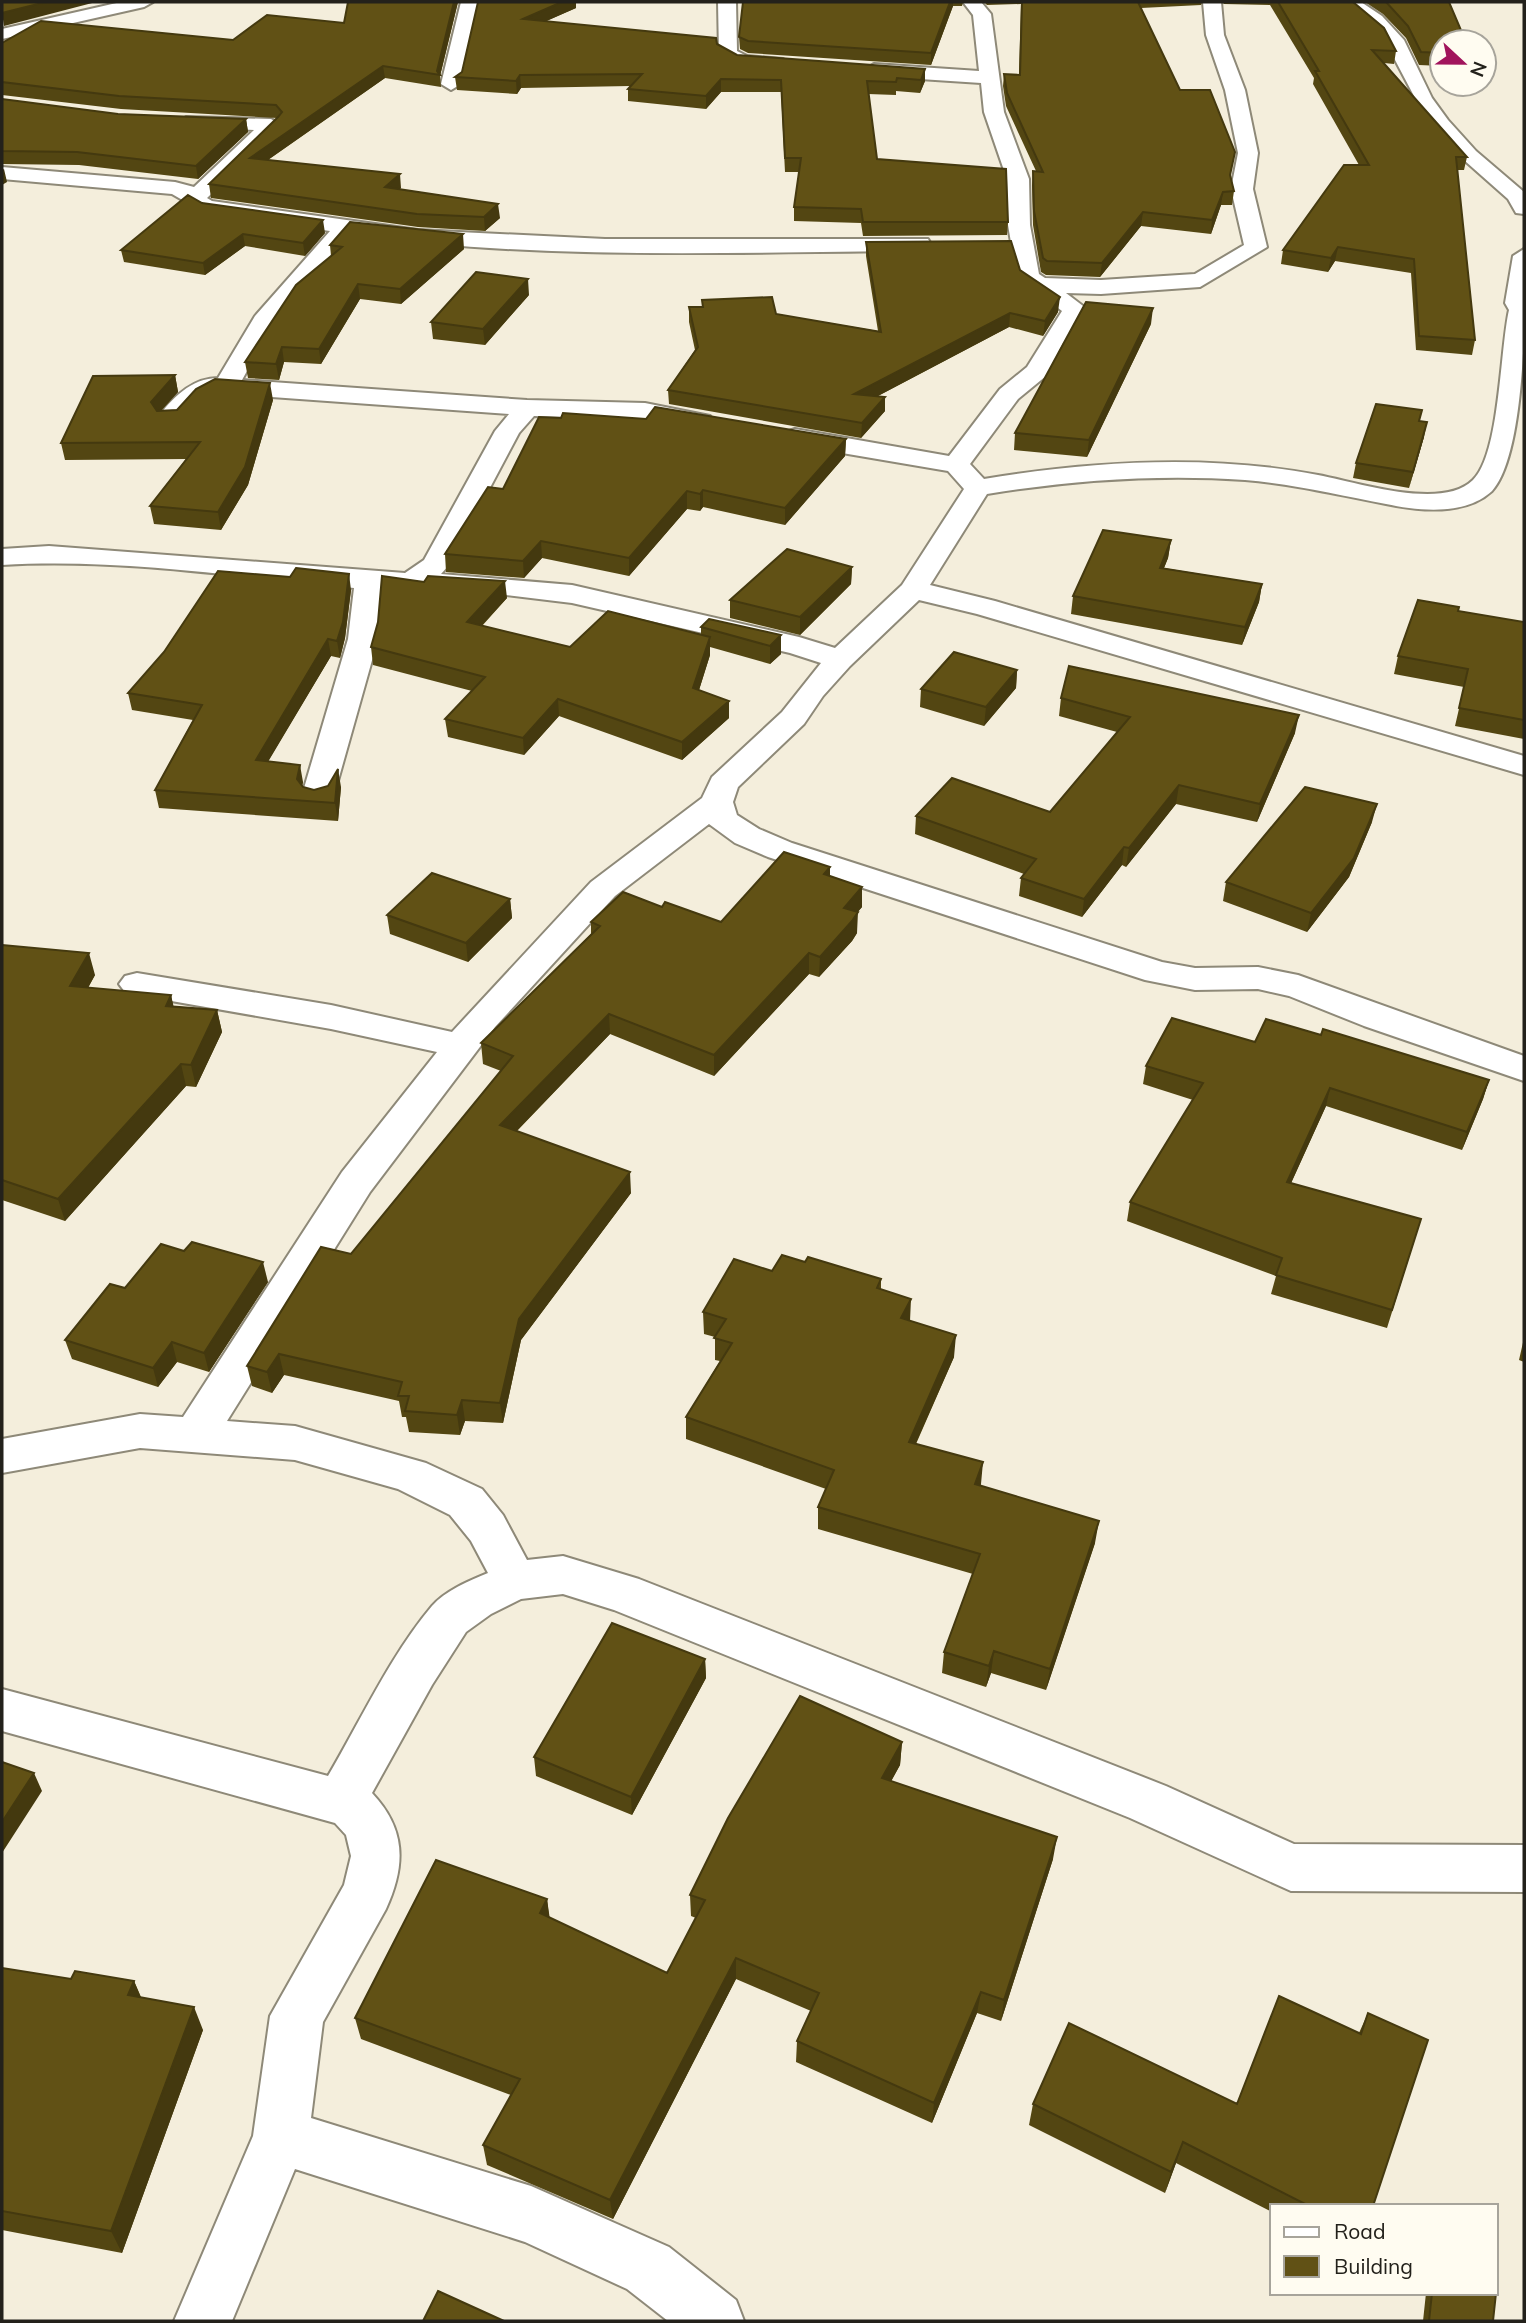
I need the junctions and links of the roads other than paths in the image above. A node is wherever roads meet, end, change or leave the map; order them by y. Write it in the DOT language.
graph roads {
  1 [pos="144,2"];
  2 [pos="470,2"];
  3 [pos="727,2"];
  4 [pos="972,2"];
  5 [pos="1212,2"];
  6 [pos="1349,2"];
  7 [pos="2,34"];
  8 [pos="799,65"];
  9 [pos="854,69"];
  10 [pos="991,78"];
  11 [pos="451,83"];
  12 [pos="176,121"];
  13 [pos="2,173"];
  14 [pos="196,197"];
  15 [pos="1524,208"];
  16 [pos="346,226"];
  17 [pos="943,244"];
  18 [pos="997,245"];
  19 [pos="1023,245"];
  20 [pos="1524,256"];
  21 [pos="1044,285"];
  22 [pos="1523,310"];
  23 [pos="226,386"];
  24 [pos="527,408"];
  25 [pos="169,420"];
  26 [pos="724,425"];
  27 [pos="764,432"];
  28 [pos="956,465"];
  29 [pos="978,488"];
  30 [pos="2,557"];
  31 [pos="369,580"];
  32 [pos="411,582"];
  33 [pos="913,590"];
  34 [pos="840,660"];
  35 [pos="1524,766"];
  36 [pos="318,795"];
  37 [pos="717,802"];
  38 [pos="137,984"];
  39 [pos="461,1046"];
  40 [pos="1524,1069"];
  41 [pos="195,1435"];
  42 [pos="2,1456"];
  43 [pos="515,1581"];
  44 [pos="2,1710"];
  45 [pos="340,1802"];
  46 [pos="1524,1869"];
  47 [pos="281,2137"];
  48 [pos="204,2321"];
  49 [pos="715,2321"];
  1 -- 7 [label="street"];
  2 -- 11 [label="street"];
  3 -- 8 [label="street"];
  4 -- 10 [label="street"];
  5 -- 21 [label="street"];
  6 -- 15 [label="street"];
  9 -- 10 [label="street"];
  10 -- 19 [label="street"];
  12 -- 14 [label="street"];
  13 -- 14 [label="street"];
  14 -- 16 [label="street"];
  16 -- 17 [label="street"];
  16 -- 23 [label="street"];
  18 -- 19 [label="street"];
  19 -- 21 [label="street"];
  20 -- 22 [label="street"];
  21 -- 28 [label="street"];
  22 -- 29 [label="street"];
  23 -- 24 [label="street"];
  23 -- 25 [label="street"];
  24 -- 26 [label="street"];
  24 -- 32 [label="street"];
  27 -- 28 [label="street"];
  28 -- 29 [label="street"];
  29 -- 33 [label="street"];
  30 -- 31 [label="street"];
  31 -- 32 [label="street"];
  31 -- 36 [label="street"];
  32 -- 34 [label="street"];
  33 -- 34 [label="street"];
  33 -- 35 [label="street"];
  34 -- 37 [label="street"];
  37 -- 39 [label="street"];
  37 -- 40 [label="street"];
  38 -- 39 [label="street"];
  39 -- 41 [label="street"];
  41 -- 42 [label="street"];
  41 -- 43 [label="street"];
  43 -- 45 [label="street"];
  43 -- 46 [label="street"];
  44 -- 45 [label="street"];
  45 -- 47 [label="street"];
  47 -- 48 [label="street"];
  47 -- 49 [label="street"];
}
